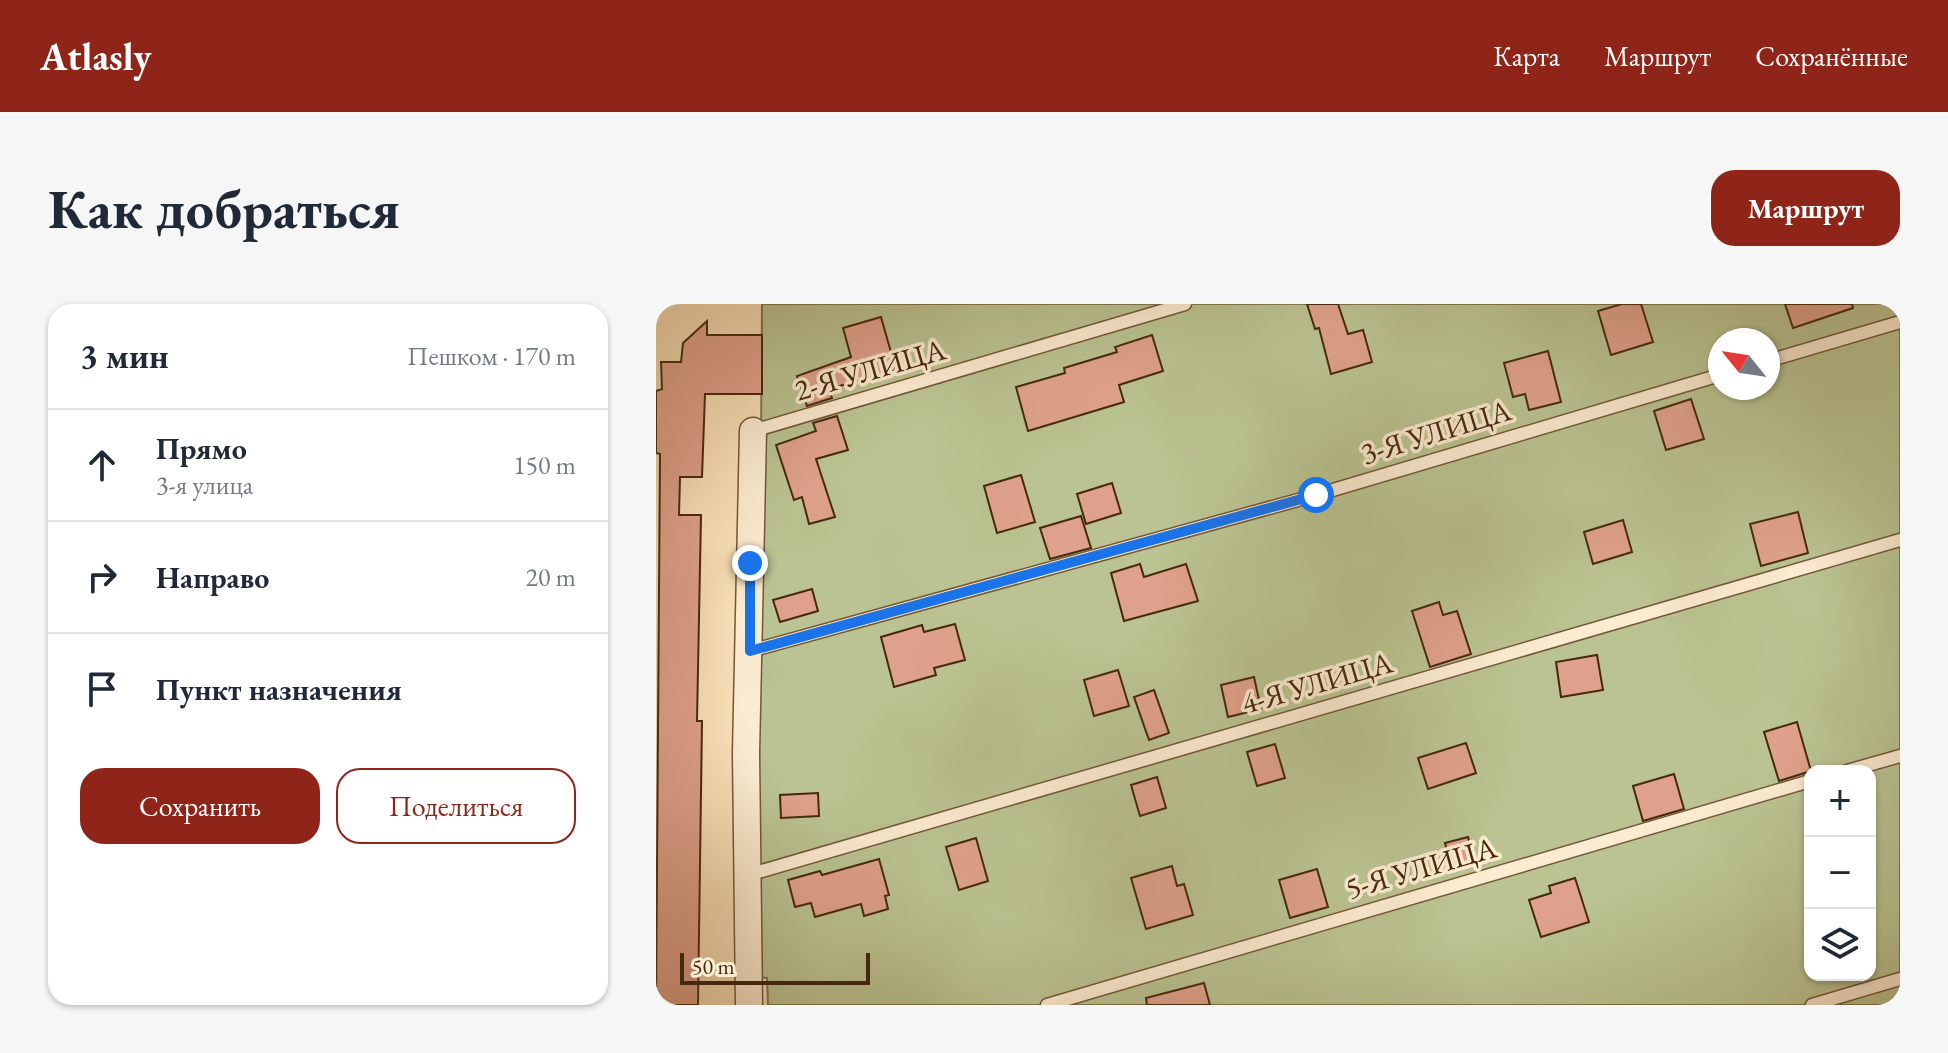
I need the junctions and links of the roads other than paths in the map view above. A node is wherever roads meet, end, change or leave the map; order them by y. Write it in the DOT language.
graph roads {
  1 [pos="1185,304"];
  2 [pos="1900,322"];
  3 [pos="1780,357"];
  4 [pos="1708,379"];
  5 [pos="753,431"];
  6 [pos="1900,540"];
  7 [pos="750,651"];
  8 [pos="1900,756"];
  9 [pos="1868,765"];
  10 [pos="1804,783"];
  11 [pos="748,875"];
  12 [pos="1900,979"];
  13 [pos="749,1005"];
  14 [pos="1047,1005"];
  15 [pos="1812,1005"];
  1 -- 5 [label="lane, 2-Я УЛИЦА"];
  2 -- 3 [label="lane"];
  4 -- 7 [label="lane, 3-Я УЛИЦА"];
  5 -- 7 [label="street"];
  6 -- 11 [label="lane, 4-Я УЛИЦА"];
  7 -- 11 [label="street"];
  8 -- 9 [label="lane"];
  10 -- 14 [label="lane, 5-Я УЛИЦА"];
  11 -- 13 [label="street"];
  12 -- 15 [label="lane"];
}
